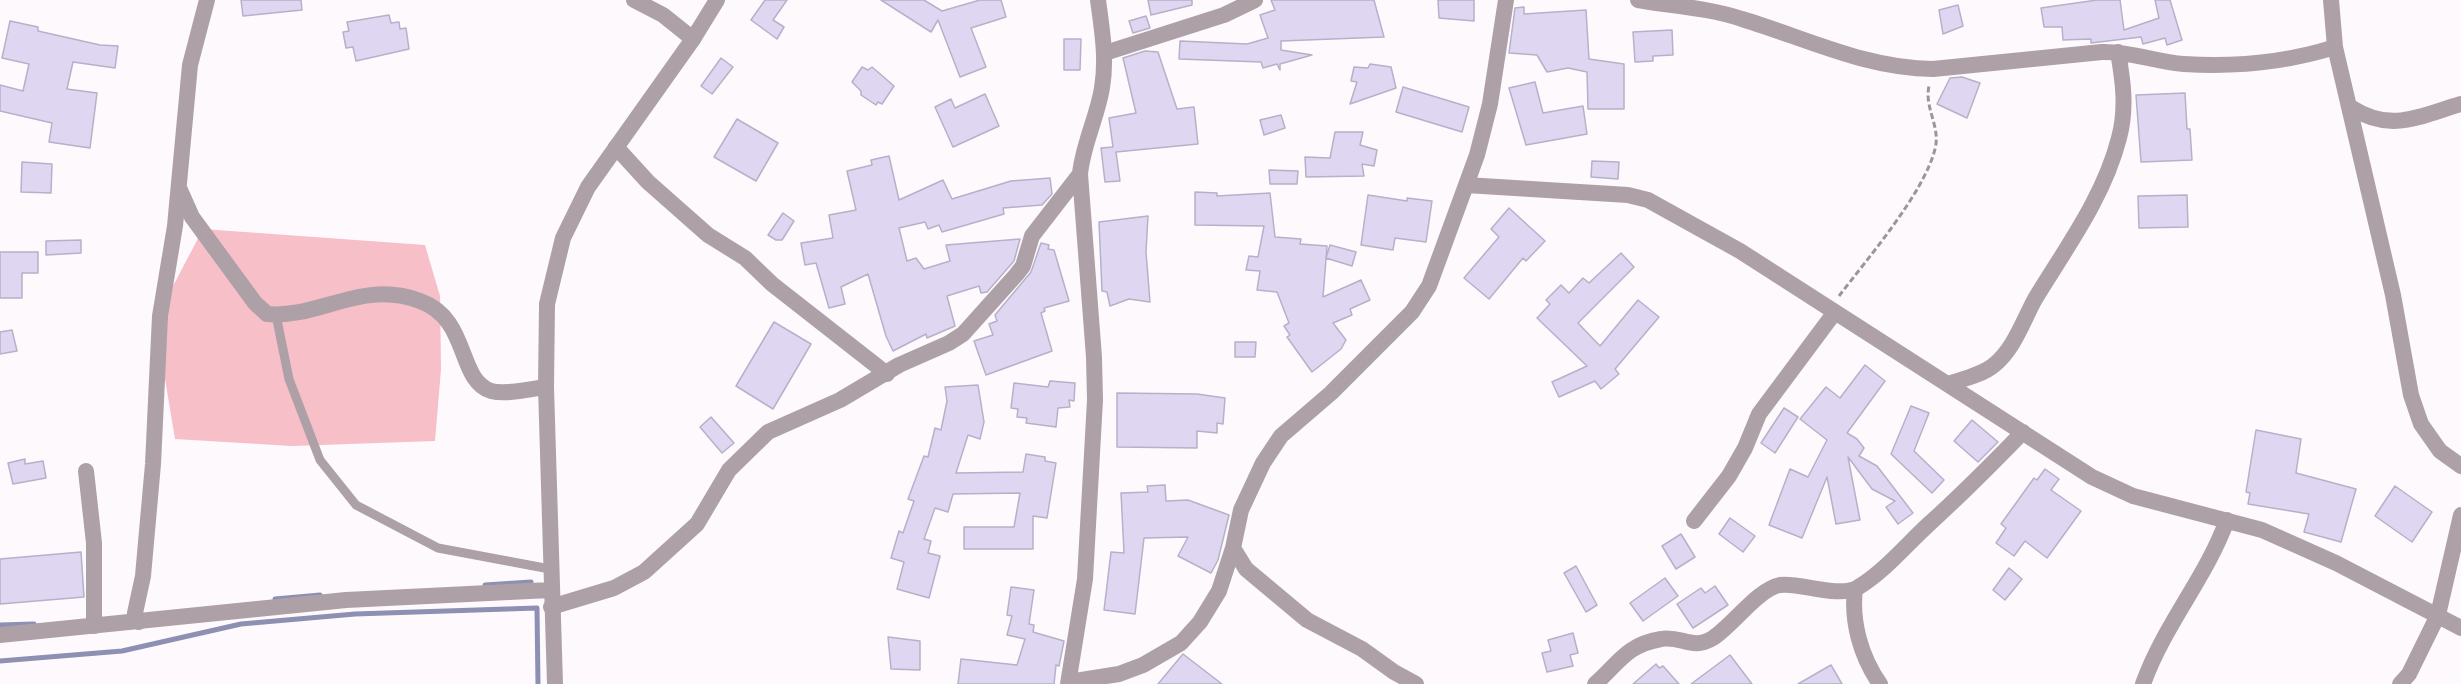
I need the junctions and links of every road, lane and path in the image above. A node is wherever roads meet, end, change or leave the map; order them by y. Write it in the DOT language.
graph roads {
  1 [pos="207,0"];
  2 [pos="634,0"];
  3 [pos="717,0"];
  4 [pos="1098,0"];
  5 [pos="1256,0"];
  6 [pos="1506,0"];
  7 [pos="1638,0"];
  8 [pos="2331,0"];
  9 [pos="693,39"];
  10 [pos="2335,47"];
  11 [pos="2118,52"];
  12 [pos="1106,54"];
  13 [pos="1933,69"];
  14 [pos="2461,104"];
  15 [pos="2352,108"];
  16 [pos="616,147"];
  17 [pos="1080,174"];
  18 [pos="1466,185"];
  19 [pos="179,186"];
  20 [pos="1833,311"];
  21 [pos="276,315"];
  22 [pos="886,374"];
  23 [pos="1948,384"];
  24 [pos="546,387"];
  25 [pos="2023,432"];
  26 [pos="2461,466"];
  27 [pos="86,471"];
  28 [pos="2461,515"];
  29 [pos="2227,520"];
  30 [pos="1694,521"];
  31 [pos="1233,548"];
  32 [pos="550,569"];
  33 [pos="1855,589"];
  34 [pos="551,598"];
  35 [pos="2438,615"];
  36 [pos="139,622"];
  37 [pos="94,626"];
  38 [pos="2461,628"];
  39 [pos="0,634"];
  40 [pos="1125,679"];
  41 [pos="1069,683"];
  42 [pos="555,684"];
  43 [pos="1416,684"];
  44 [pos="1595,684"];
  45 [pos="1880,684"];
  46 [pos="2144,684"];
  47 [pos="2400,684"];
  1 -- 19 [label="street"];
  2 -- 9 [label="street"];
  3 -- 9 [label="street"];
  4 -- 12 [label="street"];
  5 -- 12 [label="street"];
  6 -- 18 [label="street"];
  7 -- 13 [label="street"];
  8 -- 10 [label="street"];
  9 -- 16 [label="street"];
  10 -- 11 [label="street"];
  10 -- 15 [label="street"];
  11 -- 13 [label="street"];
  11 -- 23 [label="street"];
  12 -- 17 [label="street"];
  13 -- 20 [label="path"];
  14 -- 15 [label="street"];
  15 -- 26 [label="street"];
  16 -- 22 [label="street"];
  16 -- 24 [label="street"];
  17 -- 22 [label="street"];
  17 -- 41 [label="street"];
  18 -- 20 [label="street"];
  18 -- 31 [label="street"];
  19 -- 21 [label="street"];
  19 -- 36 [label="street"];
  20 -- 23 [label="street"];
  20 -- 30 [label="street"];
  21 -- 24 [label="street"];
  21 -- 32 [label="lane"];
  22 -- 34 [label="street"];
  23 -- 25 [label="street"];
  24 -- 32 [label="street"];
  25 -- 29 [label="street"];
  25 -- 33 [label="street"];
  27 -- 37 [label="street"];
  28 -- 35 [label="street"];
  29 -- 35 [label="street"];
  29 -- 46 [label="street"];
  31 -- 40 [label="street"];
  31 -- 43 [label="street"];
  32 -- 34 [label="street"];
  33 -- 44 [label="street"];
  33 -- 45 [label="street"];
  34 -- 36 [label="street"];
  34 -- 42 [label="street"];
  35 -- 38 [label="street"];
  35 -- 47 [label="street"];
  36 -- 37 [label="street"];
  37 -- 39 [label="street"];
  40 -- 41 [label="street"];
}
